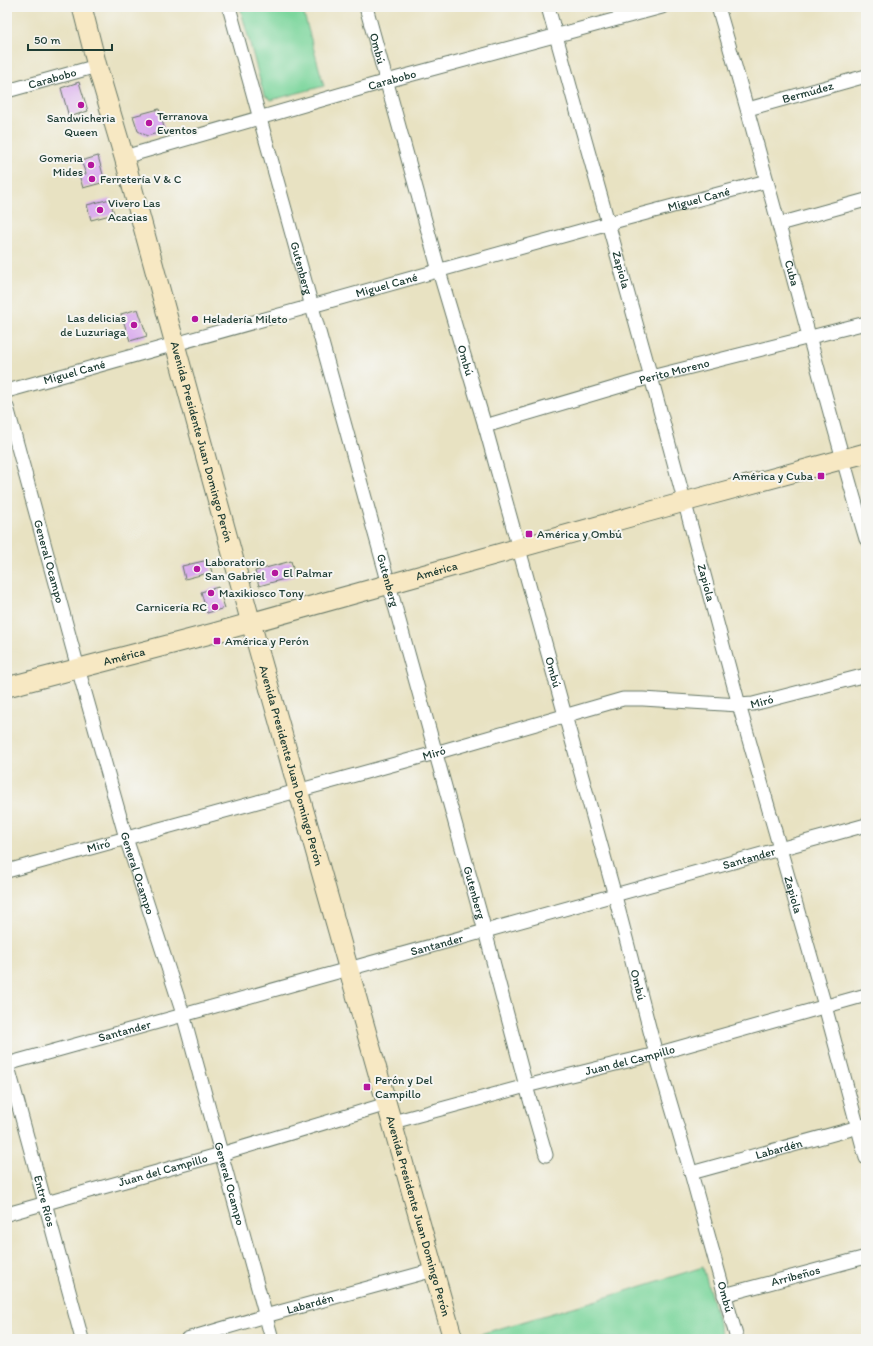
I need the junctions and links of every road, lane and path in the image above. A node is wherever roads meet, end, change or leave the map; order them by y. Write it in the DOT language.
graph roads {
  1 [pos="82,7"];
  2 [pos="229,7"];
  3 [pos="366,7"];
  4 [pos="548,7"];
  5 [pos="662,7"];
  6 [pos="718,7"];
  7 [pos="556,35"];
  8 [pos="97,66"];
  9 [pos="866,76"];
  10 [pos="387,81"];
  11 [pos="7,92"];
  12 [pos="748,109"];
  13 [pos="260,117"];
  14 [pos="124,157"];
  15 [pos="767,181"];
  16 [pos="866,200"];
  17 [pos="609,223"];
  18 [pos="780,224"];
  19 [pos="439,271"];
  20 [pos="311,307"];
  21 [pos="866,323"];
  22 [pos="810,337"];
  23 [pos="175,345"];
  24 [pos="651,377"];
  25 [pos="7,391"];
  26 [pos="7,407"];
  27 [pos="485,426"];
  28 [pos="866,453"];
  29 [pos="842,459"];
  30 [pos="684,502"];
  31 [pos="866,539"];
  32 [pos="519,547"];
  33 [pos="388,584"];
  34 [pos="251,623"];
  35 [pos="78,668"];
  36 [pos="866,675"];
  37 [pos="7,687"];
  38 [pos="739,705"];
  39 [pos="565,715"];
  40 [pos="435,753"];
  41 [pos="299,790"];
  42 [pos="866,825"];
  43 [pos="126,838"];
  44 [pos="781,850"];
  45 [pos="7,871"];
  46 [pos="615,896"];
  47 [pos="485,931"];
  48 [pos="349,968"];
  49 [pos="866,995"];
  50 [pos="825,1006"];
  51 [pos="183,1014"];
  52 [pos="656,1054"];
  53 [pos="7,1064"];
  54 [pos="526,1086"];
  55 [pos="390,1113"];
  56 [pos="862,1126"];
  57 [pos="221,1154"];
  58 [pos="546,1155"];
  59 [pos="866,1158"];
  60 [pos="691,1174"];
  61 [pos="45,1204"];
  62 [pos="7,1214"];
  63 [pos="866,1257"];
  64 [pos="434,1270"];
  65 [pos="724,1295"];
  66 [pos="265,1316"];
  67 [pos="82,1339"];
  68 [pos="186,1339"];
  69 [pos="272,1339"];
  70 [pos="453,1339"];
  71 [pos="737,1339"];
  1 -- 8 [label="main road, Avenida Presidente Juan Domingo Perón"];
  2 -- 13 [label="street, Gutenberg"];
  3 -- 10 [label="street, Ombú"];
  4 -- 7 [label="street, Zapiola"];
  5 -- 7 [label="street, Carabobo"];
  6 -- 12 [label="street, Cuba"];
  7 -- 10 [label="street, Carabobo"];
  7 -- 17 [label="street, Zapiola"];
  8 -- 11 [label="street, Carabobo"];
  8 -- 14 [label="main road, Avenida Presidente Juan Domingo Perón"];
  9 -- 12 [label="street, Bermúdez"];
  10 -- 13 [label="street, Carabobo"];
  10 -- 19 [label="street, Ombú"];
  12 -- 15 [label="street, Cuba"];
  13 -- 14 [label="street, Carabobo"];
  13 -- 20 [label="street, Gutenberg"];
  14 -- 23 [label="main road, Avenida Presidente Juan Domingo Perón"];
  15 -- 17 [label="street, Miguel Cané"];
  15 -- 18 [label="street, Cuba"];
  16 -- 18 [label="street"];
  17 -- 19 [label="street, Miguel Cané"];
  17 -- 24 [label="street, Zapiola"];
  18 -- 22 [label="street, Cuba"];
  19 -- 20 [label="street, Miguel Cané"];
  19 -- 27 [label="street, Ombú"];
  20 -- 23 [label="street, Miguel Cané"];
  20 -- 33 [label="street, Gutenberg"];
  21 -- 22 [label="street, Perito Moreno"];
  22 -- 24 [label="street, Perito Moreno"];
  22 -- 29 [label="street, Cuba"];
  23 -- 25 [label="street, Miguel Cané"];
  23 -- 34 [label="main road, Avenida Presidente Juan Domingo Perón"];
  24 -- 27 [label="street, Perito Moreno"];
  24 -- 30 [label="street, Zapiola"];
  26 -- 35 [label="street, General Ocampo"];
  27 -- 32 [label="street, Ombú"];
  28 -- 29 [label="main road, América"];
  29 -- 30 [label="main road, América"];
  29 -- 31 [label="street, Cuba"];
  30 -- 32 [label="main road, América"];
  30 -- 38 [label="street, Zapiola"];
  32 -- 33 [label="main road, América"];
  32 -- 39 [label="street, Ombú"];
  33 -- 34 [label="main road, América"];
  33 -- 40 [label="street, Gutenberg"];
  34 -- 35 [label="main road, América"];
  34 -- 41 [label="main road, Avenida Presidente Juan Domingo Perón"];
  35 -- 37 [label="main road, América"];
  35 -- 43 [label="street, General Ocampo"];
  36 -- 38 [label="street, Miró"];
  38 -- 39 [label="street, Miró"];
  38 -- 44 [label="street, Zapiola"];
  39 -- 40 [label="street, Miró"];
  39 -- 46 [label="street, Ombú"];
  40 -- 41 [label="street, Miró"];
  40 -- 47 [label="street, Gutenberg"];
  41 -- 43 [label="street, Miró"];
  41 -- 48 [label="main road, Avenida Presidente Juan Domingo Perón"];
  42 -- 44 [label="street, Santander"];
  43 -- 45 [label="street, Miró"];
  43 -- 51 [label="street, General Ocampo"];
  44 -- 46 [label="street, Santander"];
  44 -- 50 [label="street, Zapiola"];
  46 -- 47 [label="street, Santander"];
  46 -- 52 [label="street, Ombú"];
  47 -- 48 [label="street, Santander"];
  47 -- 54 [label="street, Gutenberg"];
  48 -- 51 [label="street, Santander"];
  48 -- 55 [label="main road, Avenida Presidente Juan Domingo Perón"];
  49 -- 50 [label="street, Juan del Campillo"];
  50 -- 52 [label="street, Juan del Campillo"];
  50 -- 56 [label="street, Zapiola"];
  51 -- 53 [label="street, Santander"];
  51 -- 57 [label="street, General Ocampo"];
  52 -- 54 [label="street, Juan del Campillo"];
  52 -- 60 [label="street, Ombú"];
  53 -- 61 [label="street, Entre Ríos"];
  54 -- 55 [label="street, Juan del Campillo"];
  54 -- 58 [label="street, Gutenberg"];
  55 -- 57 [label="street, Juan del Campillo"];
  55 -- 64 [label="main road, Avenida Presidente Juan Domingo Perón"];
  56 -- 59 [label="street, Zapiola"];
  56 -- 60 [label="street, Labardén"];
  57 -- 61 [label="street, Juan del Campillo"];
  57 -- 66 [label="street, General Ocampo"];
  60 -- 65 [label="street, Ombú"];
  61 -- 62 [label="street, Juan del Campillo"];
  61 -- 67 [label="street, Entre Ríos"];
  63 -- 65 [label="street, Arribeños"];
  64 -- 66 [label="street, Labardén"];
  64 -- 70 [label="main road, Avenida Presidente Juan Domingo Perón"];
  65 -- 71 [label="street, Ombú"];
  66 -- 68 [label="street, Labardén"];
  66 -- 69 [label="street, General Ocampo"];
}
